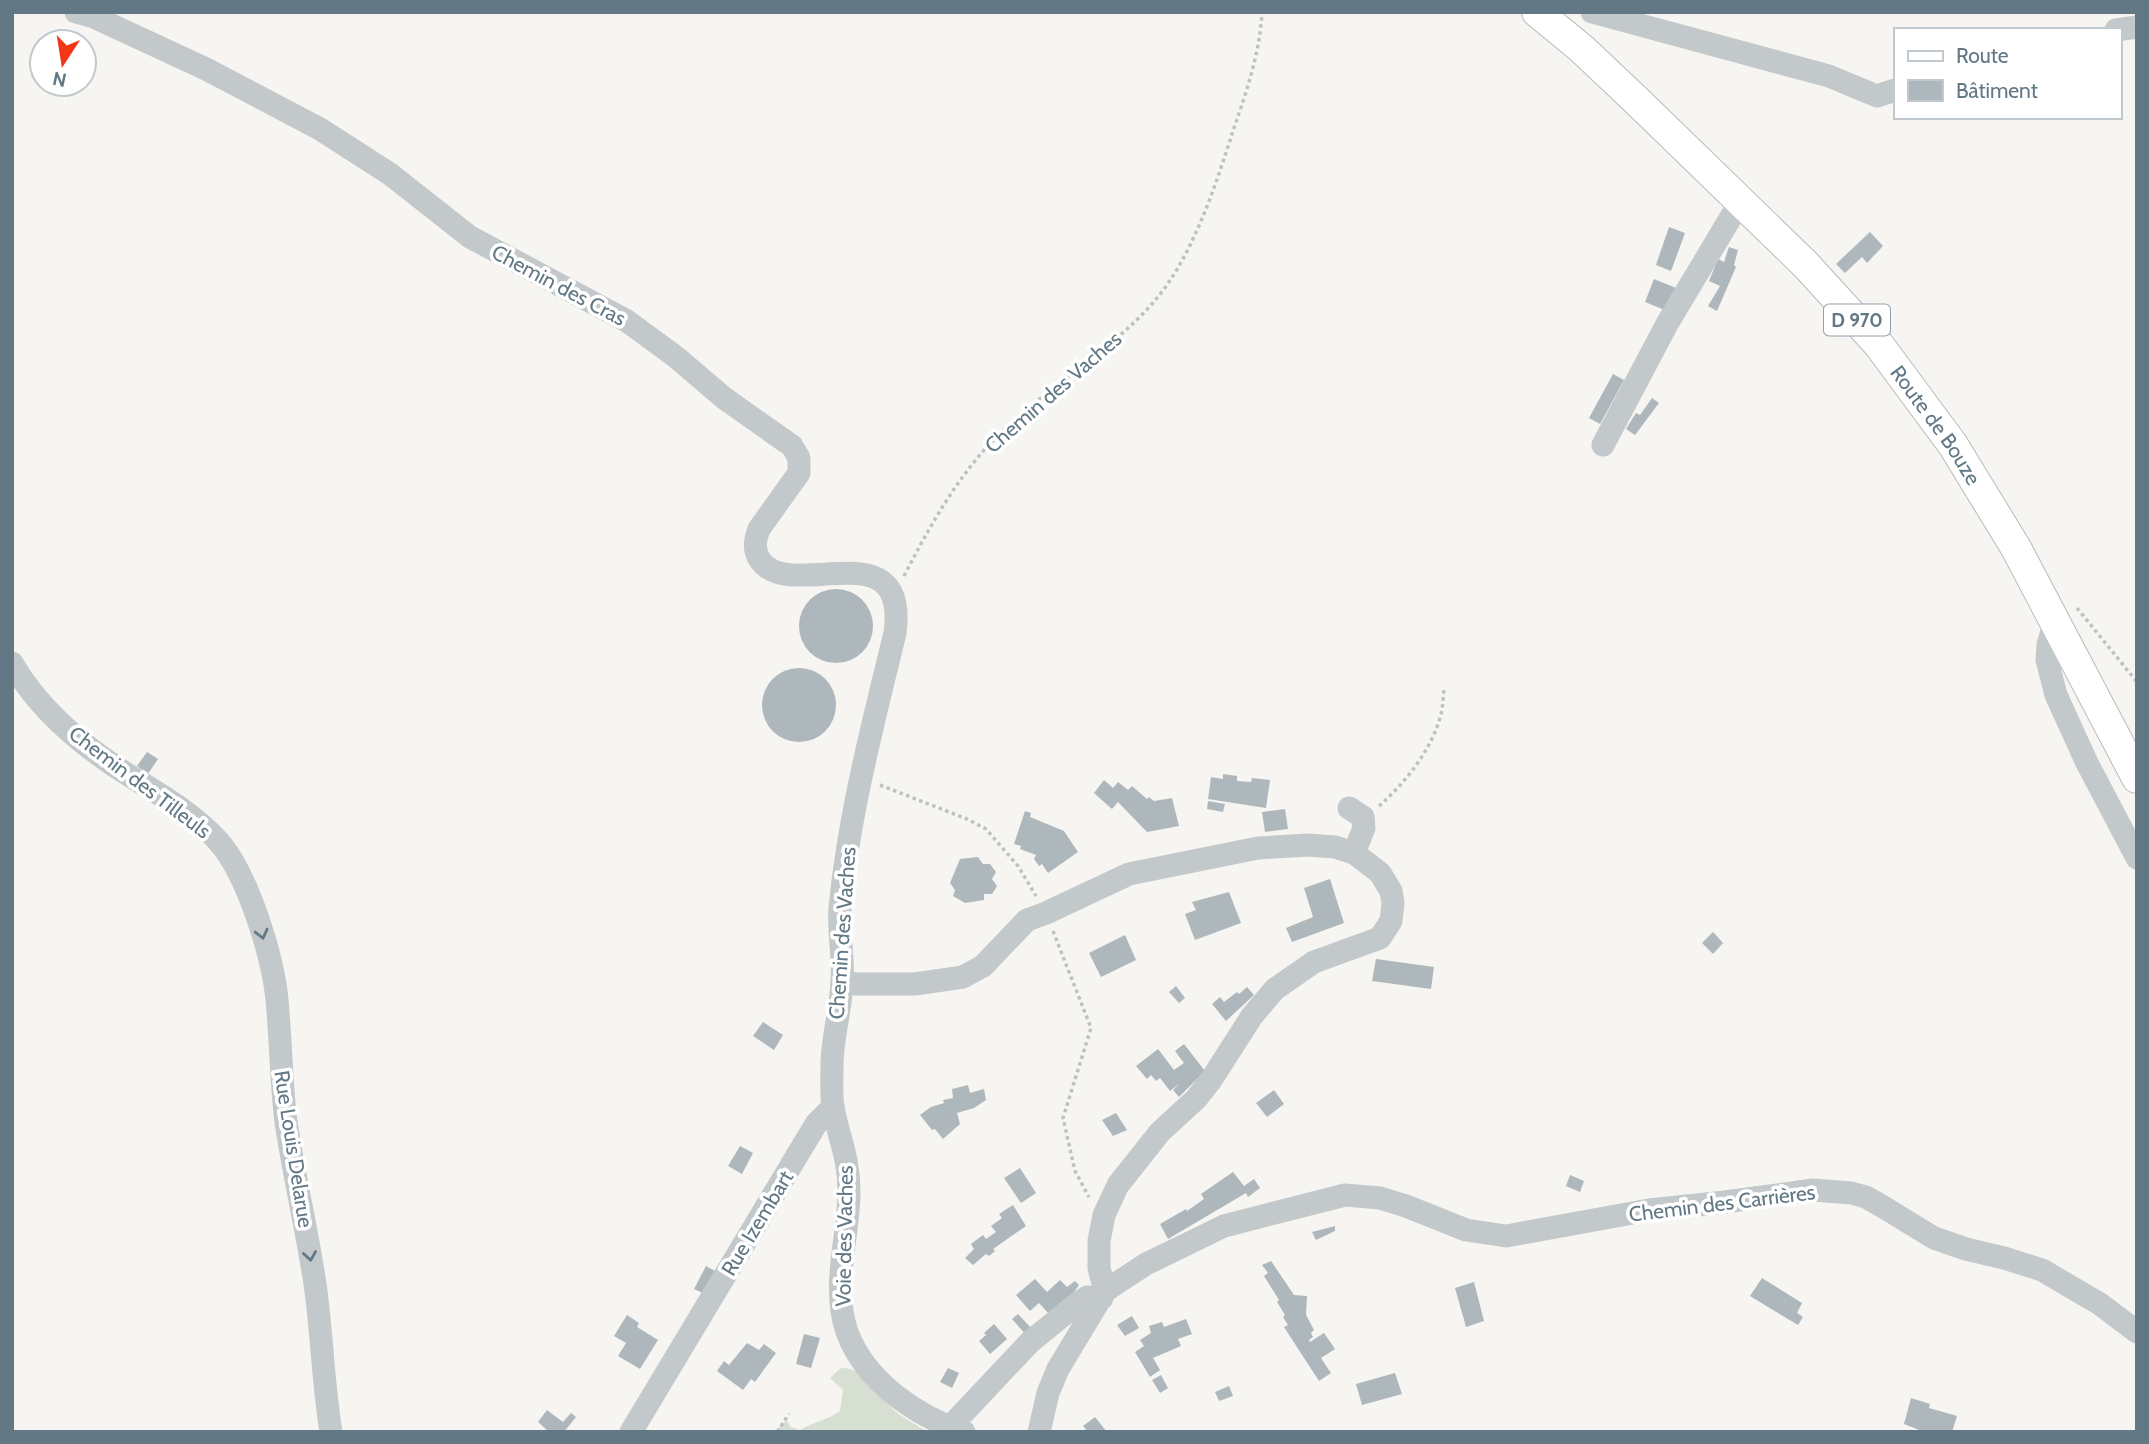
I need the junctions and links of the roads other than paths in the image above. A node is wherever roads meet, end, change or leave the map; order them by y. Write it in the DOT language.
graph roads {
  1 [pos="76,12"];
  2 [pos="1536,12"];
  3 [pos="1592,12"];
  4 [pos="1894,90"];
  5 [pos="1740,202"];
  6 [pos="1603,444"];
  7 [pos="891,592"];
  8 [pos="2055,621"];
  9 [pos="12,663"];
  10 [pos="2137,778"];
  11 [pos="1356,813"];
  12 [pos="1354,853"];
  13 [pos="2137,858"];
  14 [pos="237,871"];
  15 [pos="842,981"];
  16 [pos="833,1107"];
  17 [pos="1104,1295"];
  18 [pos="2137,1332"];
  19 [pos="957,1429"];
  20 [pos="331,1432"];
  21 [pos="631,1432"];
  22 [pos="1039,1432"];
  1 -- 7 [label="street, Chemin des Cras"];
  2 -- 5 [label="main road, Route de Bouze / D 970"];
  3 -- 4 [label="street"];
  5 -- 6 [label="street"];
  5 -- 8 [label="main road, Route de Bouze / D 970"];
  7 -- 15 [label="street, Chemin des Vaches"];
  8 -- 10 [label="main road, Route de Bouze / D 970"];
  8 -- 13 [label="street"];
  9 -- 14 [label="street, Chemin des Tilleuls"];
  11 -- 12 [label="street"];
  12 -- 15 [label="street"];
  12 -- 17 [label="street"];
  14 -- 20 [label="street, Rue Louis Delarue, one-way"];
  15 -- 16 [label="street, Chemin des Vaches"];
  16 -- 19 [label="street, Voie des Vaches"];
  16 -- 21 [label="street, Rue Izembart"];
  17 -- 18 [label="street, Chemin des Carrières"];
  17 -- 19 [label="street"];
  17 -- 22 [label="street"];
}
